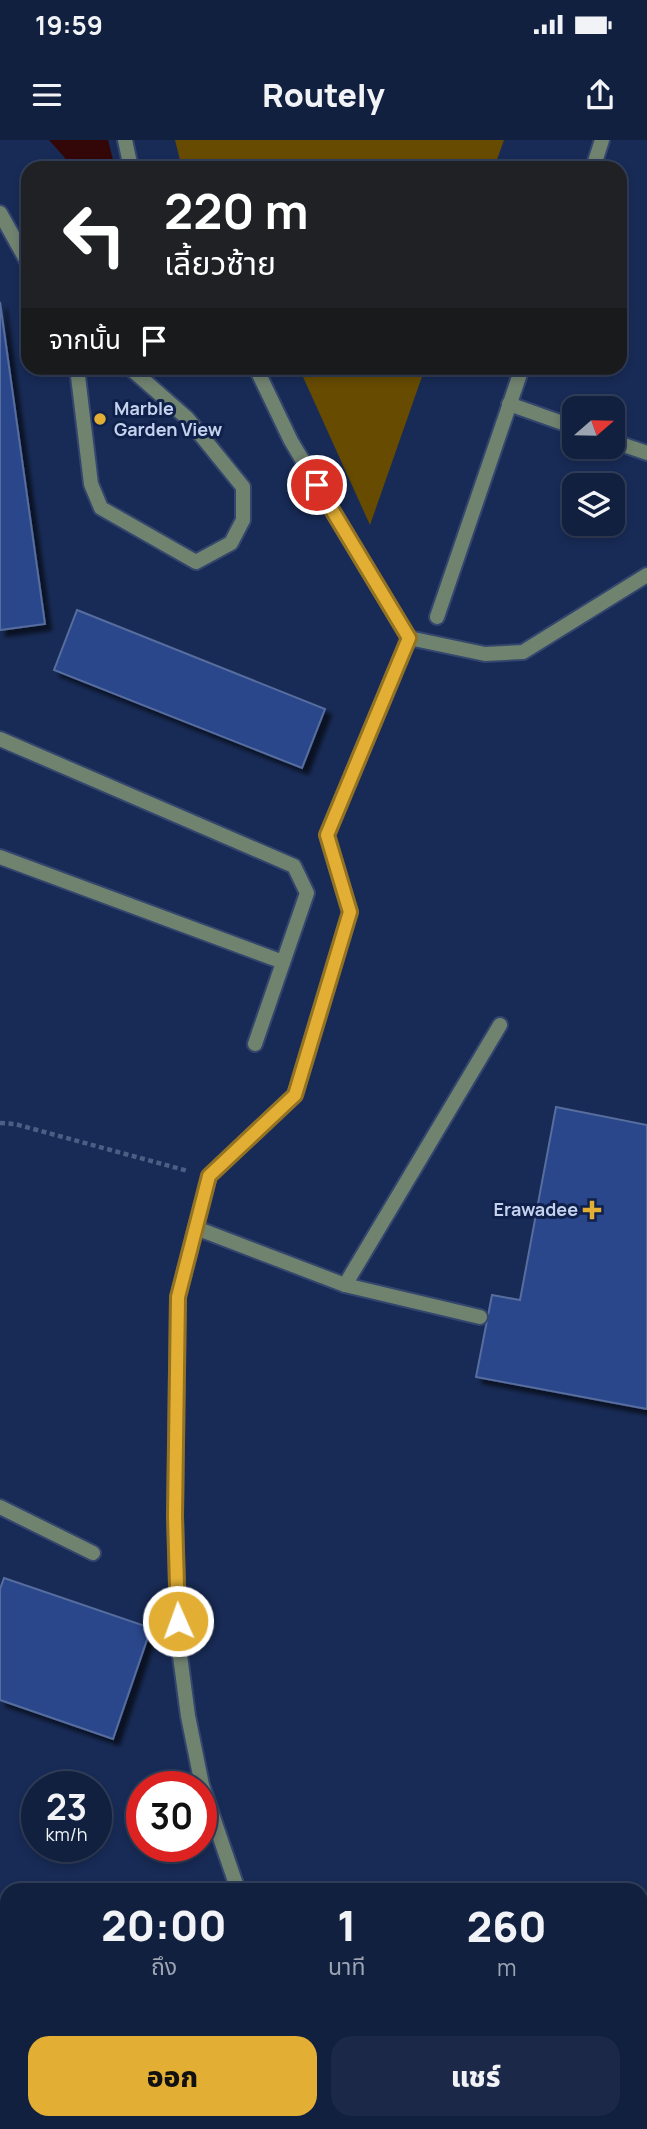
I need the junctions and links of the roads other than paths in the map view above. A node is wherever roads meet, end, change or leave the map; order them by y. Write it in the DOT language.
graph roads {
  1 [pos="125,140"];
  2 [pos="602,140"];
  3 [pos="130,161"];
  4 [pos="595,161"];
  5 [pos="0,213"];
  6 [pos="21,250"];
  7 [pos="78,375"];
  8 [pos="138,375"];
  9 [pos="259,375"];
  10 [pos="519,375"];
  11 [pos="509,404"];
  12 [pos="562,423"];
  13 [pos="625,445"];
  14 [pos="647,453"];
  15 [pos="647,575"];
  16 [pos="437,617"];
  17 [pos="409,638"];
  18 [pos="0,739"];
  19 [pos="0,857"];
  20 [pos="283,962"];
  21 [pos="500,1025"];
  22 [pos="255,1044"];
  23 [pos="196,1228"];
  24 [pos="345,1285"];
  25 [pos="480,1317"];
  26 [pos="0,1507"];
  27 [pos="93,1553"];
  28 [pos="236,1883"];
  1 -- 3 [label="street"];
  2 -- 4 [label="street"];
  5 -- 6 [label="street"];
  7 -- 8 [label="street"];
  9 -- 17 [label="street"];
  10 -- 11 [label="street"];
  11 -- 12 [label="street"];
  11 -- 16 [label="street"];
  13 -- 14 [label="street"];
  15 -- 17 [label="street"];
  17 -- 23 [label="street"];
  18 -- 20 [label="street"];
  19 -- 20 [label="street"];
  20 -- 22 [label="street"];
  21 -- 24 [label="street"];
  23 -- 24 [label="street"];
  23 -- 28 [label="street"];
  24 -- 25 [label="street"];
  26 -- 27 [label="street"];
}
